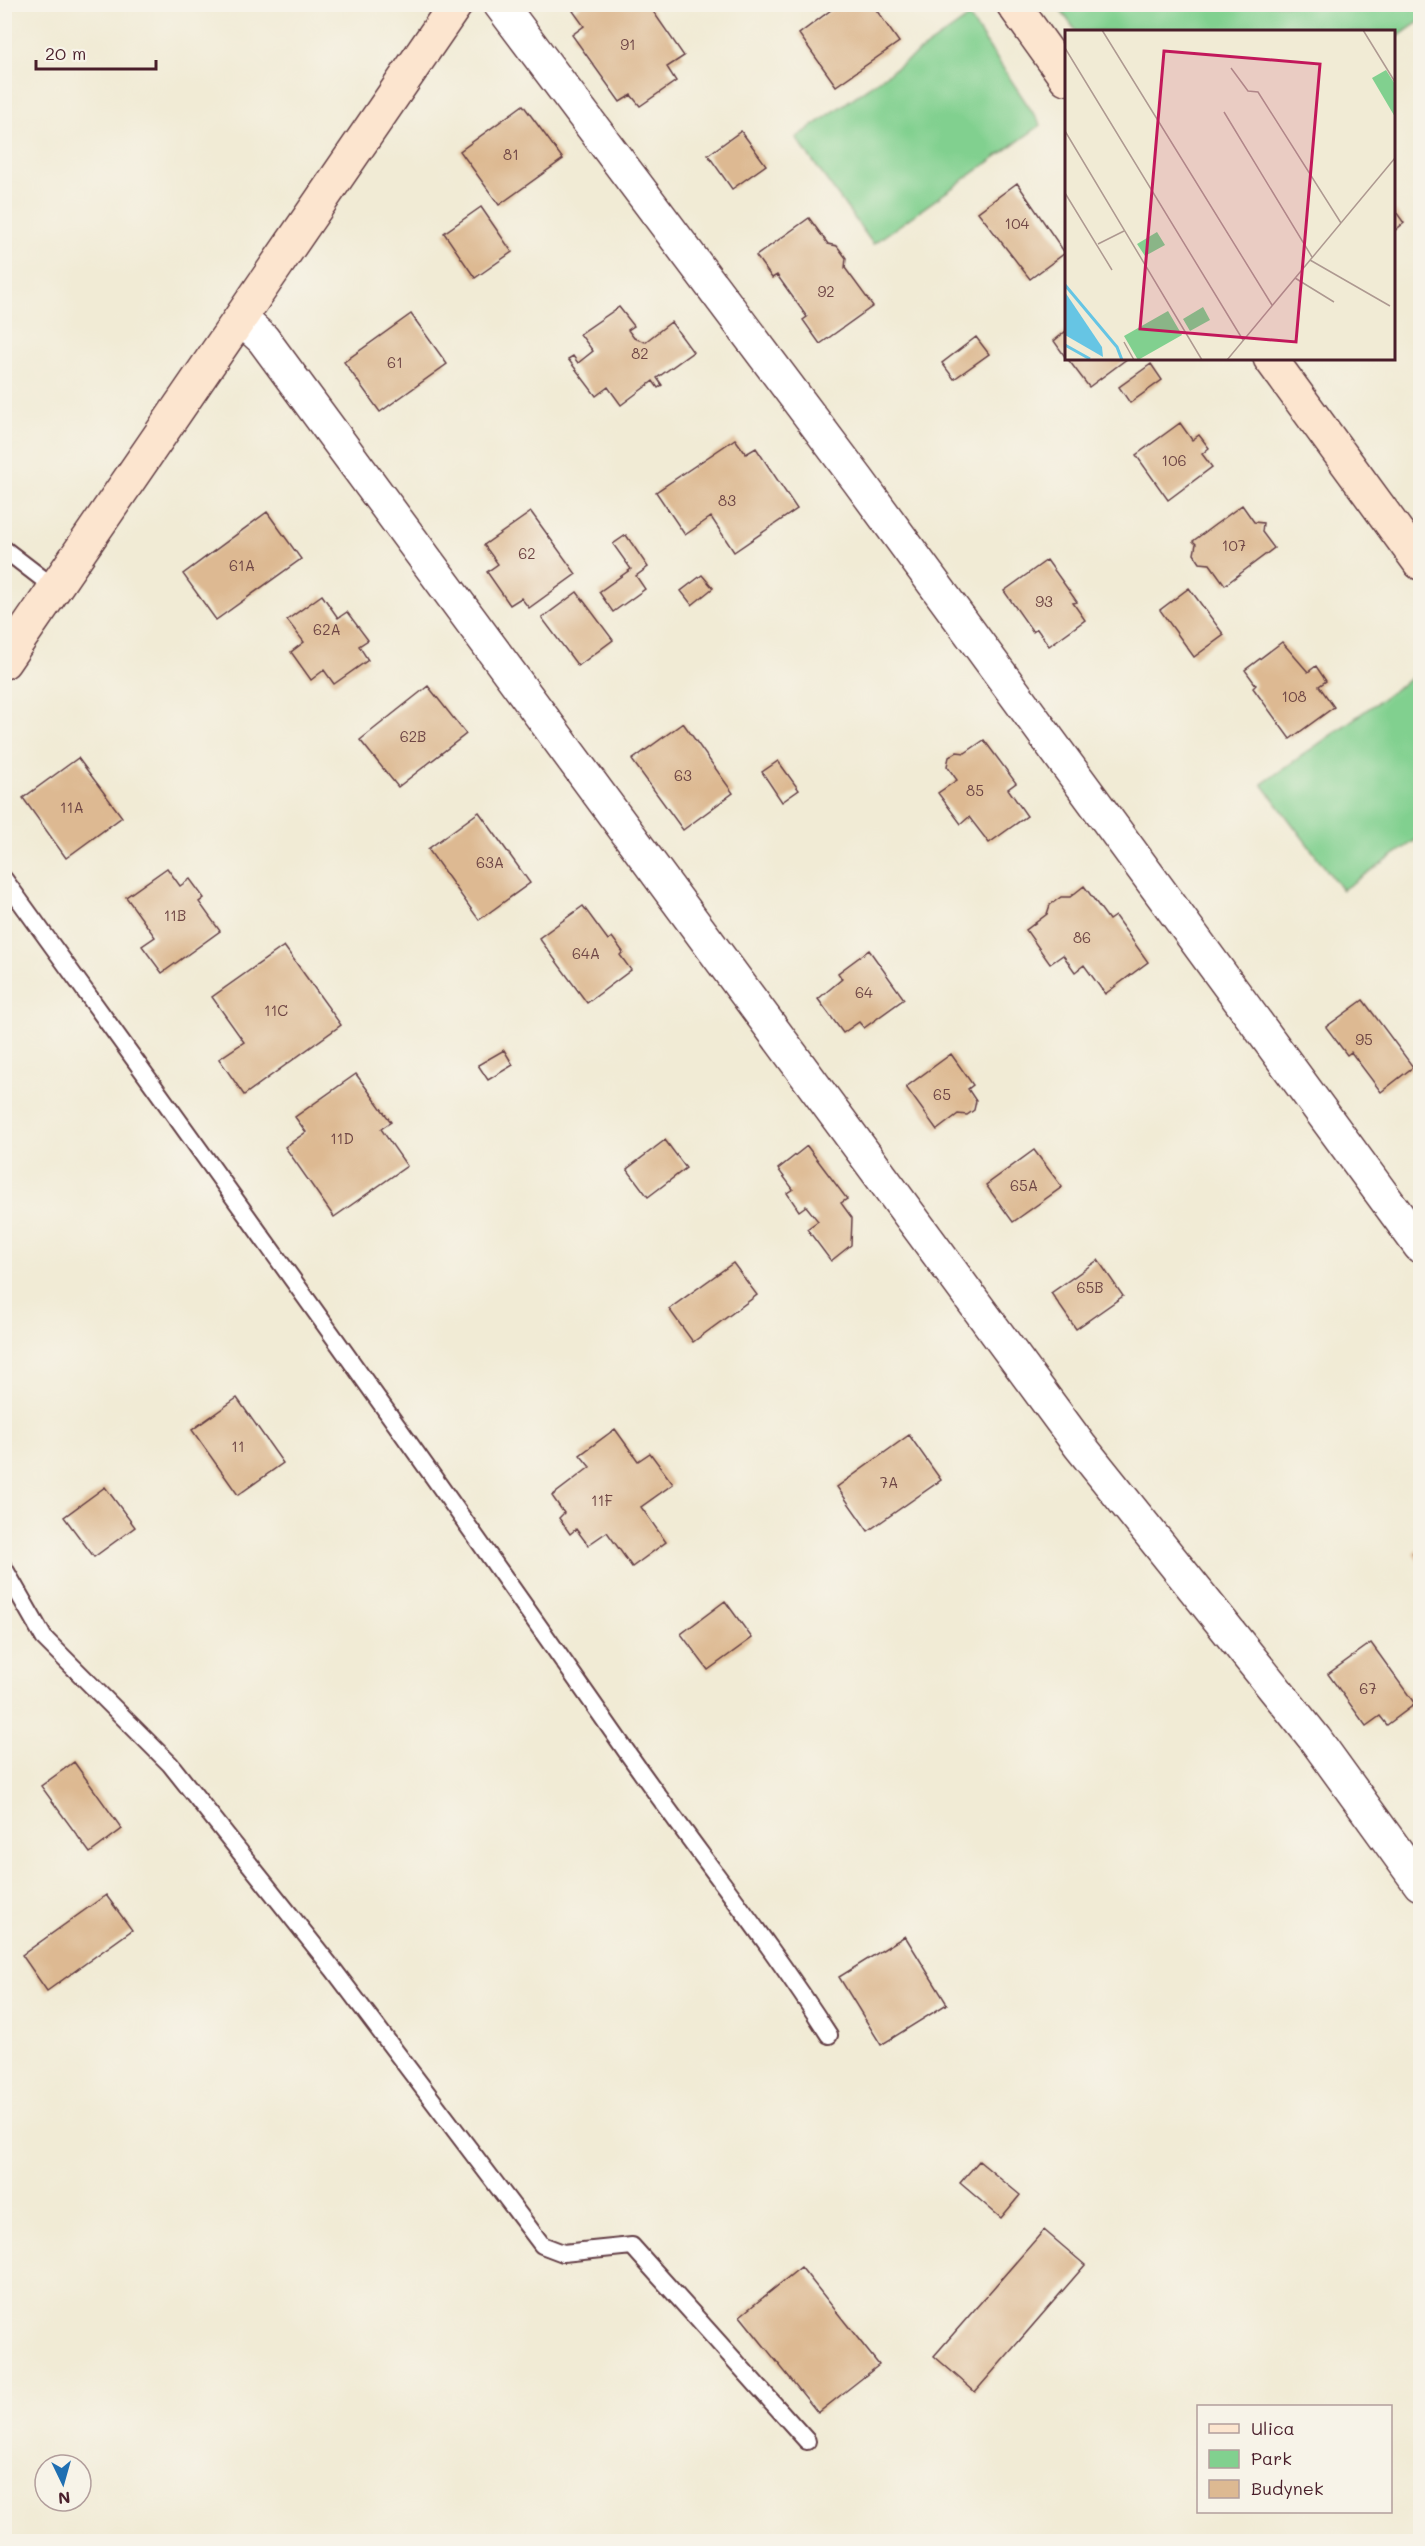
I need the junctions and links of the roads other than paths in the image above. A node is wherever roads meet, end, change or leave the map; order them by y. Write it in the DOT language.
graph roads {
  1 [pos="456,4"];
  2 [pos="500,4"];
  3 [pos="1013,4"];
  4 [pos="1065,77"];
  5 [pos="241,319"];
  6 [pos="1271,360"];
  7 [pos="4,549"];
  8 [pos="1420,563"];
  9 [pos="56,589"];
  10 [pos="4,662"];
  11 [pos="4,879"];
  12 [pos="1420,1246"];
  13 [pos="4,1568"];
  14 [pos="1420,1884"];
  15 [pos="829,2036"];
  16 [pos="807,2441"];
  1 -- 5 [label="street"];
  2 -- 12 [label="street"];
  3 -- 4 [label="street"];
  5 -- 9 [label="street"];
  5 -- 14 [label="street"];
  6 -- 8 [label="street"];
  7 -- 9 [label="lane"];
  9 -- 10 [label="street"];
  11 -- 15 [label="lane"];
  13 -- 16 [label="lane"];
}
